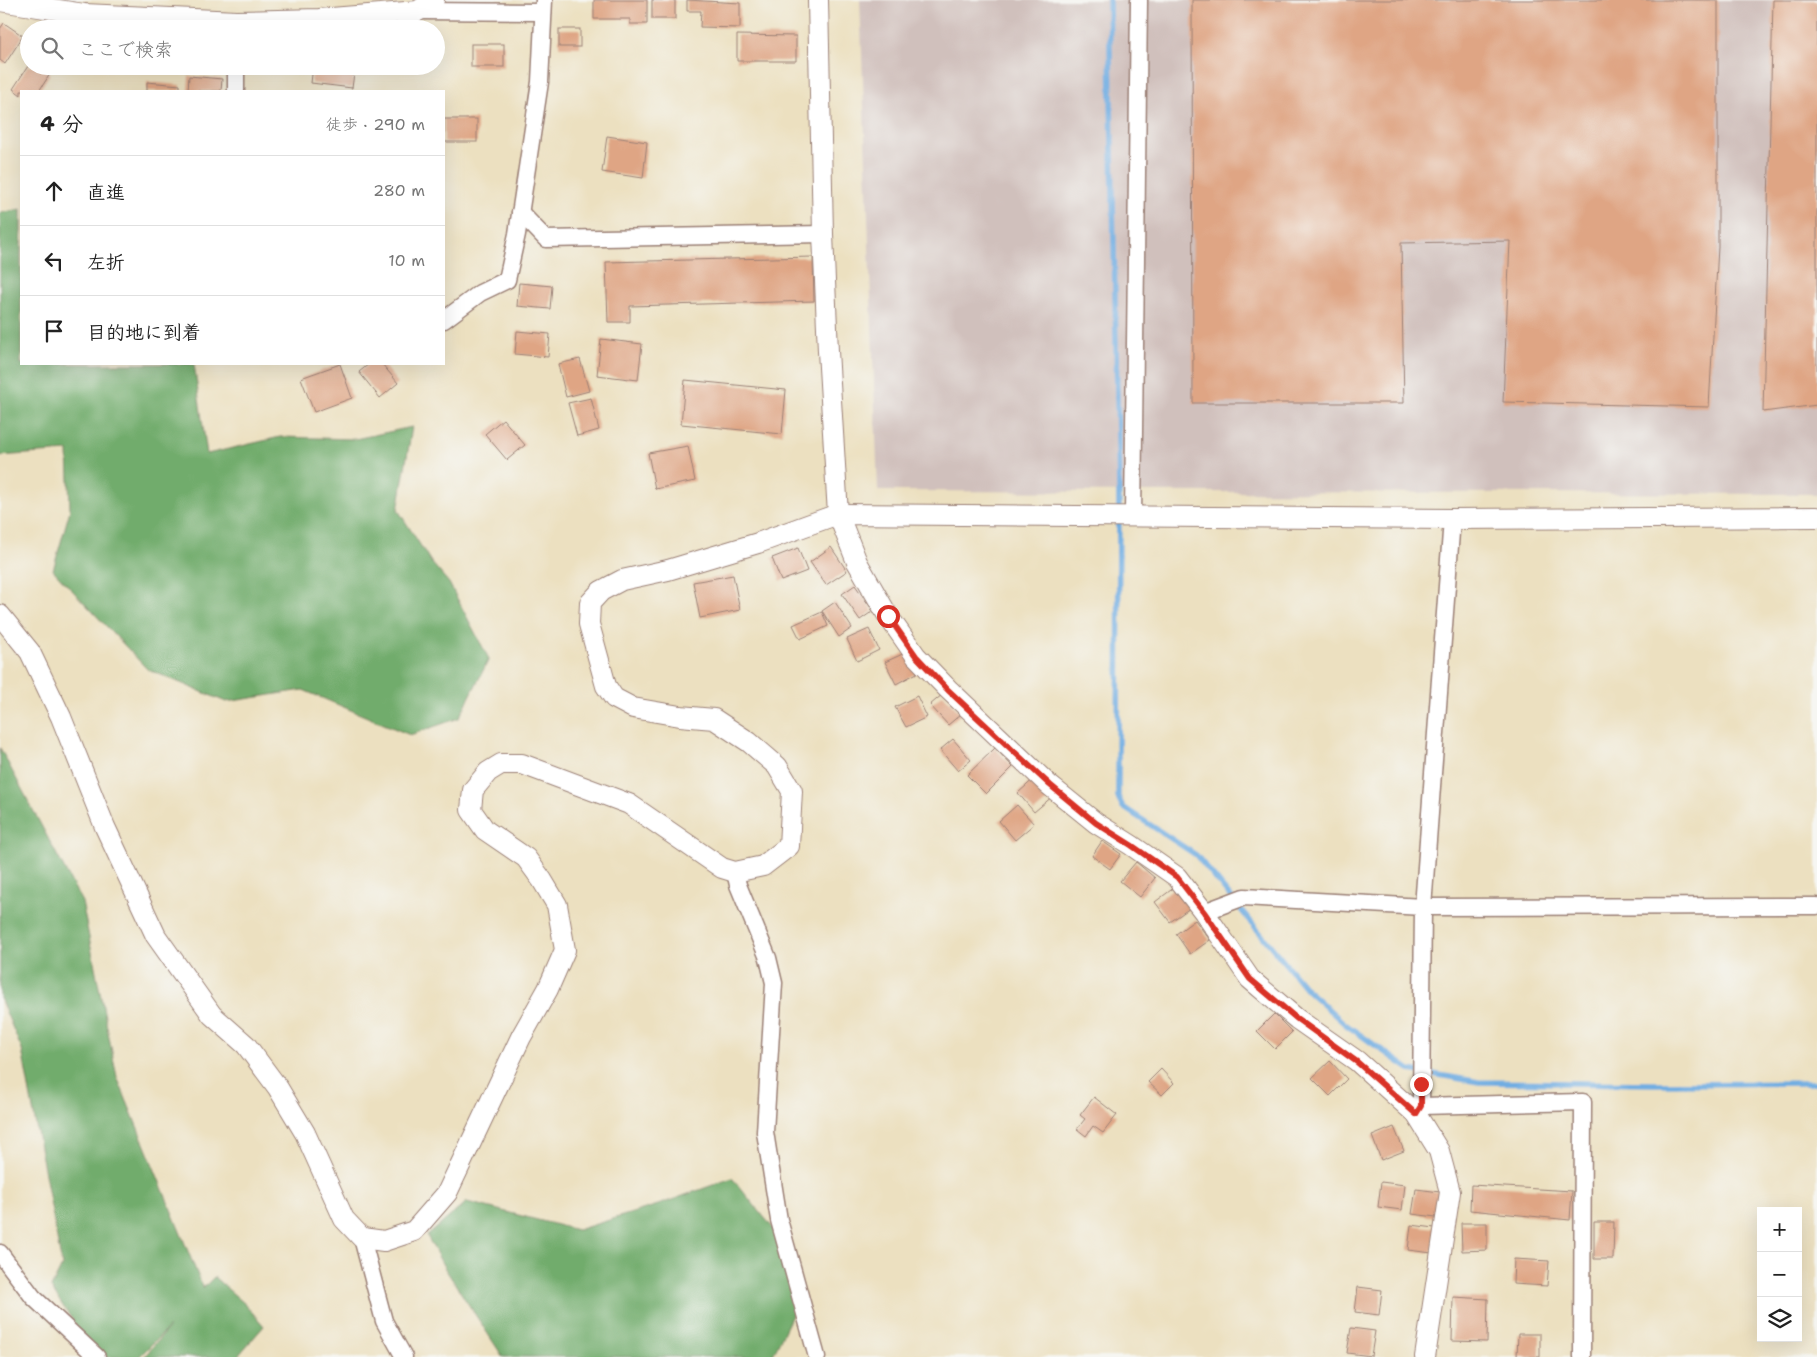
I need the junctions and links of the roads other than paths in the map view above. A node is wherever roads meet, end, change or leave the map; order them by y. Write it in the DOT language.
graph roads {
  1 [pos="818,0"];
  2 [pos="1139,0"];
  3 [pos="0,1"];
  4 [pos="426,6"];
  5 [pos="543,6"];
  6 [pos="167,20"];
  7 [pos="305,20"];
  8 [pos="236,75"];
  9 [pos="236,90"];
  10 [pos="520,212"];
  11 [pos="823,234"];
  12 [pos="445,319"];
  13 [pos="838,514"];
  14 [pos="1132,517"];
  15 [pos="1817,517"];
  16 [pos="1452,519"];
  17 [pos="0,614"];
  18 [pos="735,872"];
  19 [pos="1423,906"];
  20 [pos="1817,906"];
  21 [pos="1210,910"];
  22 [pos="1418,1110"];
  23 [pos="362,1238"];
  24 [pos="0,1253"];
  25 [pos="96,1357"];
  26 [pos="404,1357"];
  27 [pos="817,1357"];
  28 [pos="1425,1357"];
  29 [pos="1582,1357"];
  1 -- 11 [label="street"];
  2 -- 14 [label="street"];
  3 -- 6 [label="street"];
  4 -- 5 [label="street"];
  4 -- 7 [label="street"];
  5 -- 10 [label="street"];
  8 -- 9 [label="street"];
  10 -- 11 [label="street"];
  10 -- 12 [label="street"];
  11 -- 13 [label="street"];
  13 -- 14 [label="street"];
  13 -- 18 [label="street"];
  13 -- 21 [label="street"];
  14 -- 16 [label="street"];
  15 -- 16 [label="street"];
  16 -- 19 [label="street"];
  17 -- 23 [label="street"];
  18 -- 23 [label="street"];
  18 -- 27 [label="street"];
  19 -- 20 [label="street"];
  19 -- 21 [label="street"];
  19 -- 22 [label="street"];
  21 -- 22 [label="street"];
  22 -- 28 [label="street"];
  22 -- 29 [label="street"];
  23 -- 26 [label="street"];
  24 -- 25 [label="street"];
}
